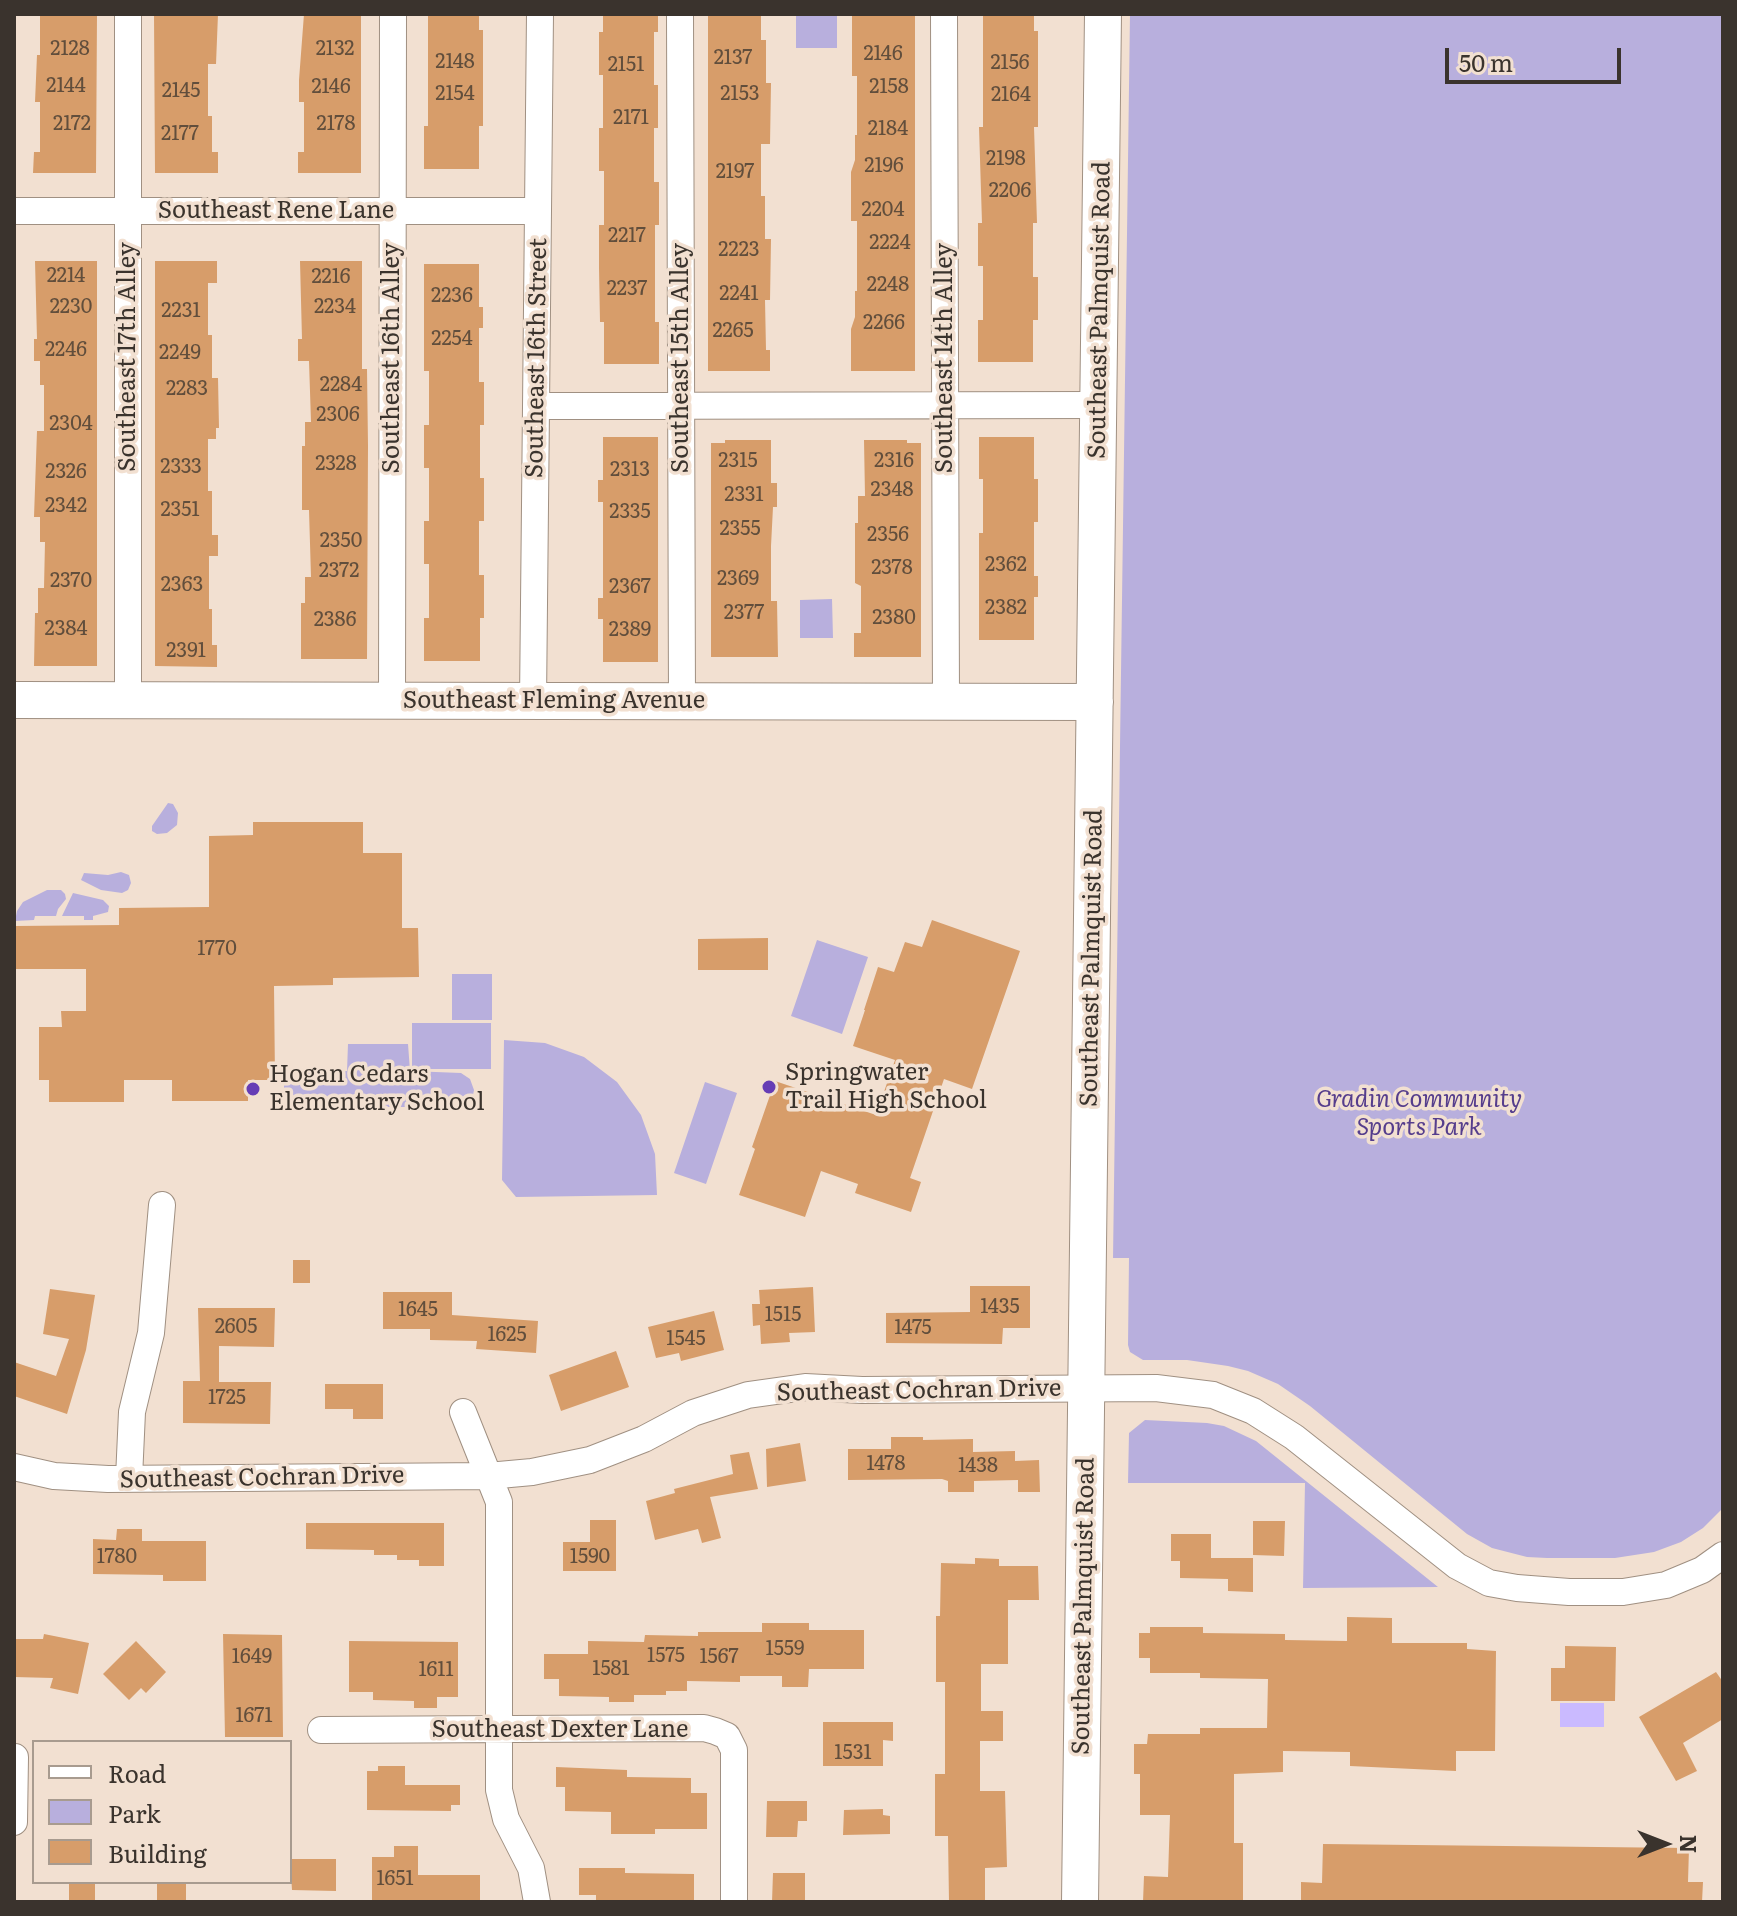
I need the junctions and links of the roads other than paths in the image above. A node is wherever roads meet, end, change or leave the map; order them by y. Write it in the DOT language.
graph roads {
  1 [pos="128,14"];
  2 [pos="393,14"];
  3 [pos="540,14"];
  4 [pos="680,14"];
  5 [pos="944,14"];
  6 [pos="1103,14"];
  7 [pos="14,211"];
  8 [pos="128,211"];
  9 [pos="392,211"];
  10 [pos="538,211"];
  11 [pos="945,405"];
  12 [pos="1099,405"];
  13 [pos="536,406"];
  14 [pos="681,406"];
  15 [pos="14,700"];
  16 [pos="128,700"];
  17 [pos="392,701"];
  18 [pos="533,701"];
  19 [pos="682,702"];
  20 [pos="946,702"];
  21 [pos="1095,702"];
  22 [pos="162,1205"];
  23 [pos="1088,1388"];
  24 [pos="463,1412"];
  25 [pos="14,1467"];
  26 [pos="488,1476"];
  27 [pos="129,1478"];
  28 [pos="1723,1555"];
  29 [pos="321,1730"];
  30 [pos="499,1731"];
  31 [pos="15,1757"];
  32 [pos="14,1822"];
  33 [pos="537,1902"];
  34 [pos="734,1902"];
  35 [pos="1080,1902"];
  1 -- 8 [label="street, Southeast 17th Alley"];
  2 -- 9 [label="street, Southeast 16th Alley"];
  3 -- 10 [label="street, Southeast 16th Street"];
  4 -- 14 [label="street, Southeast 15th Alley"];
  5 -- 11 [label="street, Southeast 14th Alley"];
  6 -- 12 [label="main road, Southeast Palmquist Road"];
  7 -- 8 [label="street, Southeast Rene Lane"];
  8 -- 9 [label="street, Southeast Rene Lane"];
  8 -- 16 [label="street, Southeast 17th Alley"];
  9 -- 10 [label="street, Southeast Rene Lane"];
  9 -- 17 [label="street, Southeast 16th Alley"];
  10 -- 13 [label="street, Southeast 16th Street"];
  11 -- 12 [label="street"];
  11 -- 14 [label="street"];
  11 -- 20 [label="street, Southeast 14th Alley"];
  12 -- 21 [label="main road, Southeast Palmquist Road"];
  13 -- 14 [label="street"];
  13 -- 18 [label="street, Southeast 16th Street"];
  14 -- 19 [label="street, Southeast 15th Alley"];
  15 -- 16 [label="main road, Southeast Fleming Avenue"];
  16 -- 17 [label="main road, Southeast Fleming Avenue"];
  17 -- 18 [label="main road, Southeast Fleming Avenue"];
  18 -- 19 [label="main road, Southeast Fleming Avenue"];
  19 -- 20 [label="main road, Southeast Fleming Avenue"];
  20 -- 21 [label="main road, Southeast Fleming Avenue"];
  21 -- 23 [label="main road, Southeast Palmquist Road"];
  22 -- 27 [label="street"];
  23 -- 26 [label="street, Southeast Cochran Drive"];
  23 -- 28 [label="street, Southeast Cochran Drive"];
  23 -- 35 [label="main road, Southeast Palmquist Road"];
  24 -- 26 [label="street"];
  25 -- 27 [label="street, Southeast Cochran Drive"];
  26 -- 27 [label="street, Southeast Cochran Drive"];
  26 -- 30 [label="street"];
  29 -- 30 [label="street, Southeast Dexter Lane"];
  30 -- 33 [label="street"];
  30 -- 34 [label="street, Southeast Dexter Lane"];
  31 -- 32 [label="street"];
}
